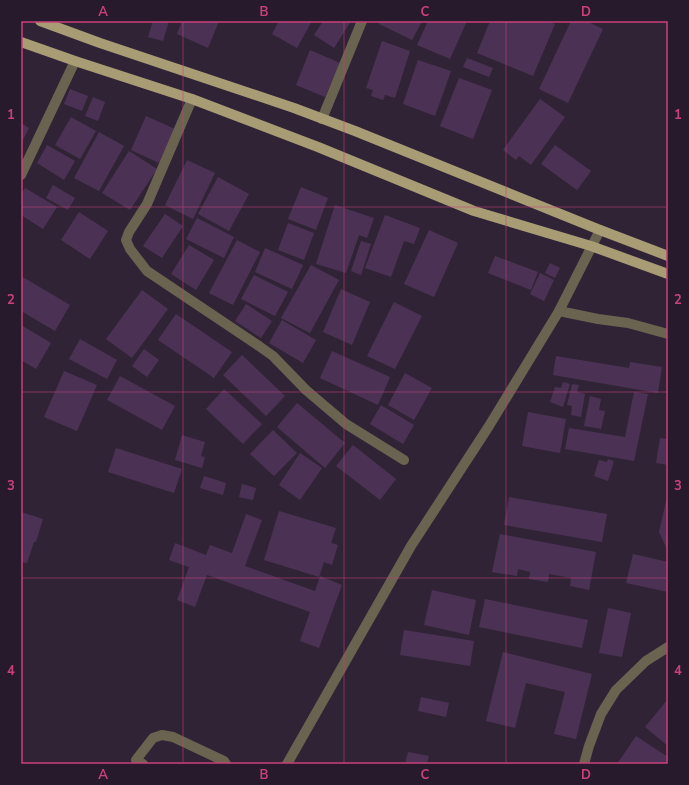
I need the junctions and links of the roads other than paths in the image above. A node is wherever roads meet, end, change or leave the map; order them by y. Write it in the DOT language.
graph roads {
  1 [pos="40,21"];
  2 [pos="362,21"];
  3 [pos="21,42"];
  4 [pos="74,61"];
  5 [pos="192,99"];
  6 [pos="322,119"];
  7 [pos="21,175"];
  8 [pos="600,230"];
  9 [pos="592,246"];
  10 [pos="668,256"];
  11 [pos="668,274"];
  12 [pos="560,311"];
  13 [pos="668,334"];
  14 [pos="404,460"];
  15 [pos="668,647"];
  16 [pos="142,764"];
  17 [pos="226,764"];
  18 [pos="287,764"];
  19 [pos="584,764"];
  1 -- 6 [label="main road"];
  2 -- 6 [label="street"];
  3 -- 4 [label="main road"];
  4 -- 5 [label="main road"];
  4 -- 7 [label="street"];
  5 -- 9 [label="main road"];
  5 -- 14 [label="street"];
  6 -- 8 [label="main road"];
  8 -- 9 [label="street"];
  8 -- 10 [label="main road"];
  9 -- 11 [label="main road"];
  9 -- 12 [label="street"];
  12 -- 13 [label="street"];
  12 -- 18 [label="street"];
  15 -- 19 [label="street"];
  16 -- 17 [label="street"];
}
